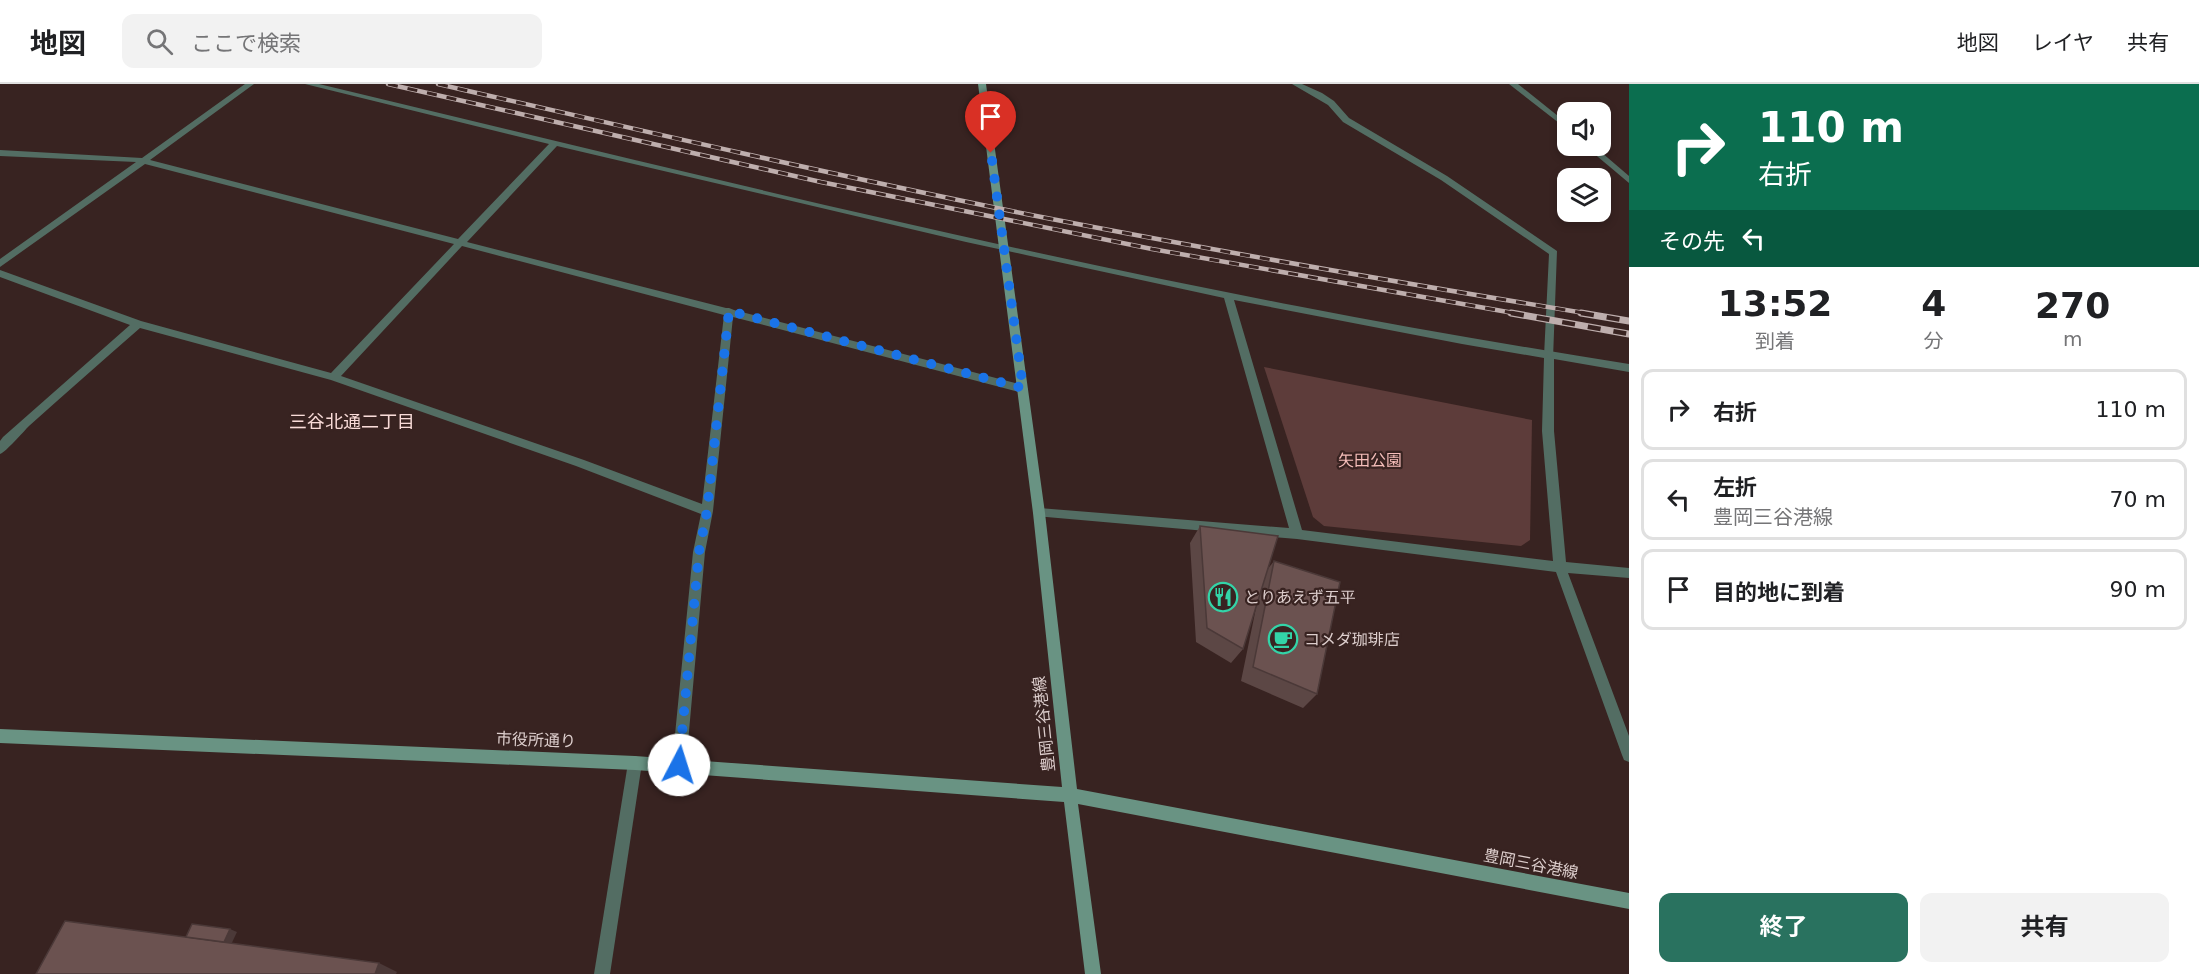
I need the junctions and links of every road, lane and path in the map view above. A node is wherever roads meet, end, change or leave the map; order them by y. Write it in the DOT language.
graph roads {
  1 [pos="250,84"];
  2 [pos="309,84"];
  3 [pos="982,84"];
  4 [pos="1296,84"];
  5 [pos="1513,84"];
  6 [pos="1557,119"];
  7 [pos="555,143"];
  8 [pos="0,153"];
  9 [pos="1601,156"];
  10 [pos="141,160"];
  11 [pos="1629,180"];
  12 [pos="461,244"];
  13 [pos="1002,246"];
  14 [pos="0,264"];
  15 [pos="0,273"];
  16 [pos="1228,295"];
  17 [pos="729,311"];
  18 [pos="138,324"];
  19 [pos="1549,356"];
  20 [pos="1629,368"];
  21 [pos="333,377"];
  22 [pos="1023,388"];
  23 [pos="2,443"];
  24 [pos="707,511"];
  25 [pos="1039,513"];
  26 [pos="1297,534"];
  27 [pos="1560,567"];
  28 [pos="1629,573"];
  29 [pos="0,736"];
  30 [pos="1629,755"];
  31 [pos="635,763"];
  32 [pos="679,765"];
  33 [pos="1070,795"];
  34 [pos="1629,901"];
  35 [pos="602,974"];
  36 [pos="1093,974"];
  1 -- 10 [label="street"];
  2 -- 7 [label="street"];
  3 -- 13 [label="main road, 豊岡三谷港線"];
  4 -- 19 [label="street"];
  5 -- 6 [label="street"];
  7 -- 12 [label="street"];
  7 -- 13 [label="street"];
  8 -- 10 [label="street"];
  9 -- 11 [label="street"];
  10 -- 12 [label="street"];
  10 -- 14 [label="street"];
  12 -- 17 [label="street"];
  12 -- 21 [label="street"];
  13 -- 16 [label="street"];
  13 -- 22 [label="main road, 豊岡三谷港線"];
  15 -- 18 [label="street"];
  16 -- 19 [label="street"];
  16 -- 26 [label="street"];
  17 -- 22 [label="street"];
  17 -- 24 [label="street"];
  18 -- 21 [label="street"];
  18 -- 23 [label="street"];
  19 -- 20 [label="street"];
  19 -- 27 [label="street"];
  21 -- 24 [label="street"];
  22 -- 25 [label="main road, 豊岡三谷港線"];
  24 -- 32 [label="street"];
  25 -- 26 [label="street"];
  25 -- 33 [label="main road, 豊岡三谷港線"];
  26 -- 27 [label="street"];
  27 -- 28 [label="street"];
  27 -- 30 [label="street"];
  29 -- 31 [label="main road, 市役所通り"];
  31 -- 32 [label="main road, 市役所通り"];
  31 -- 35 [label="street"];
  32 -- 33 [label="main road, 市役所通り"];
  33 -- 34 [label="main road, 豊岡三谷港線"];
  33 -- 36 [label="main road"];
}
